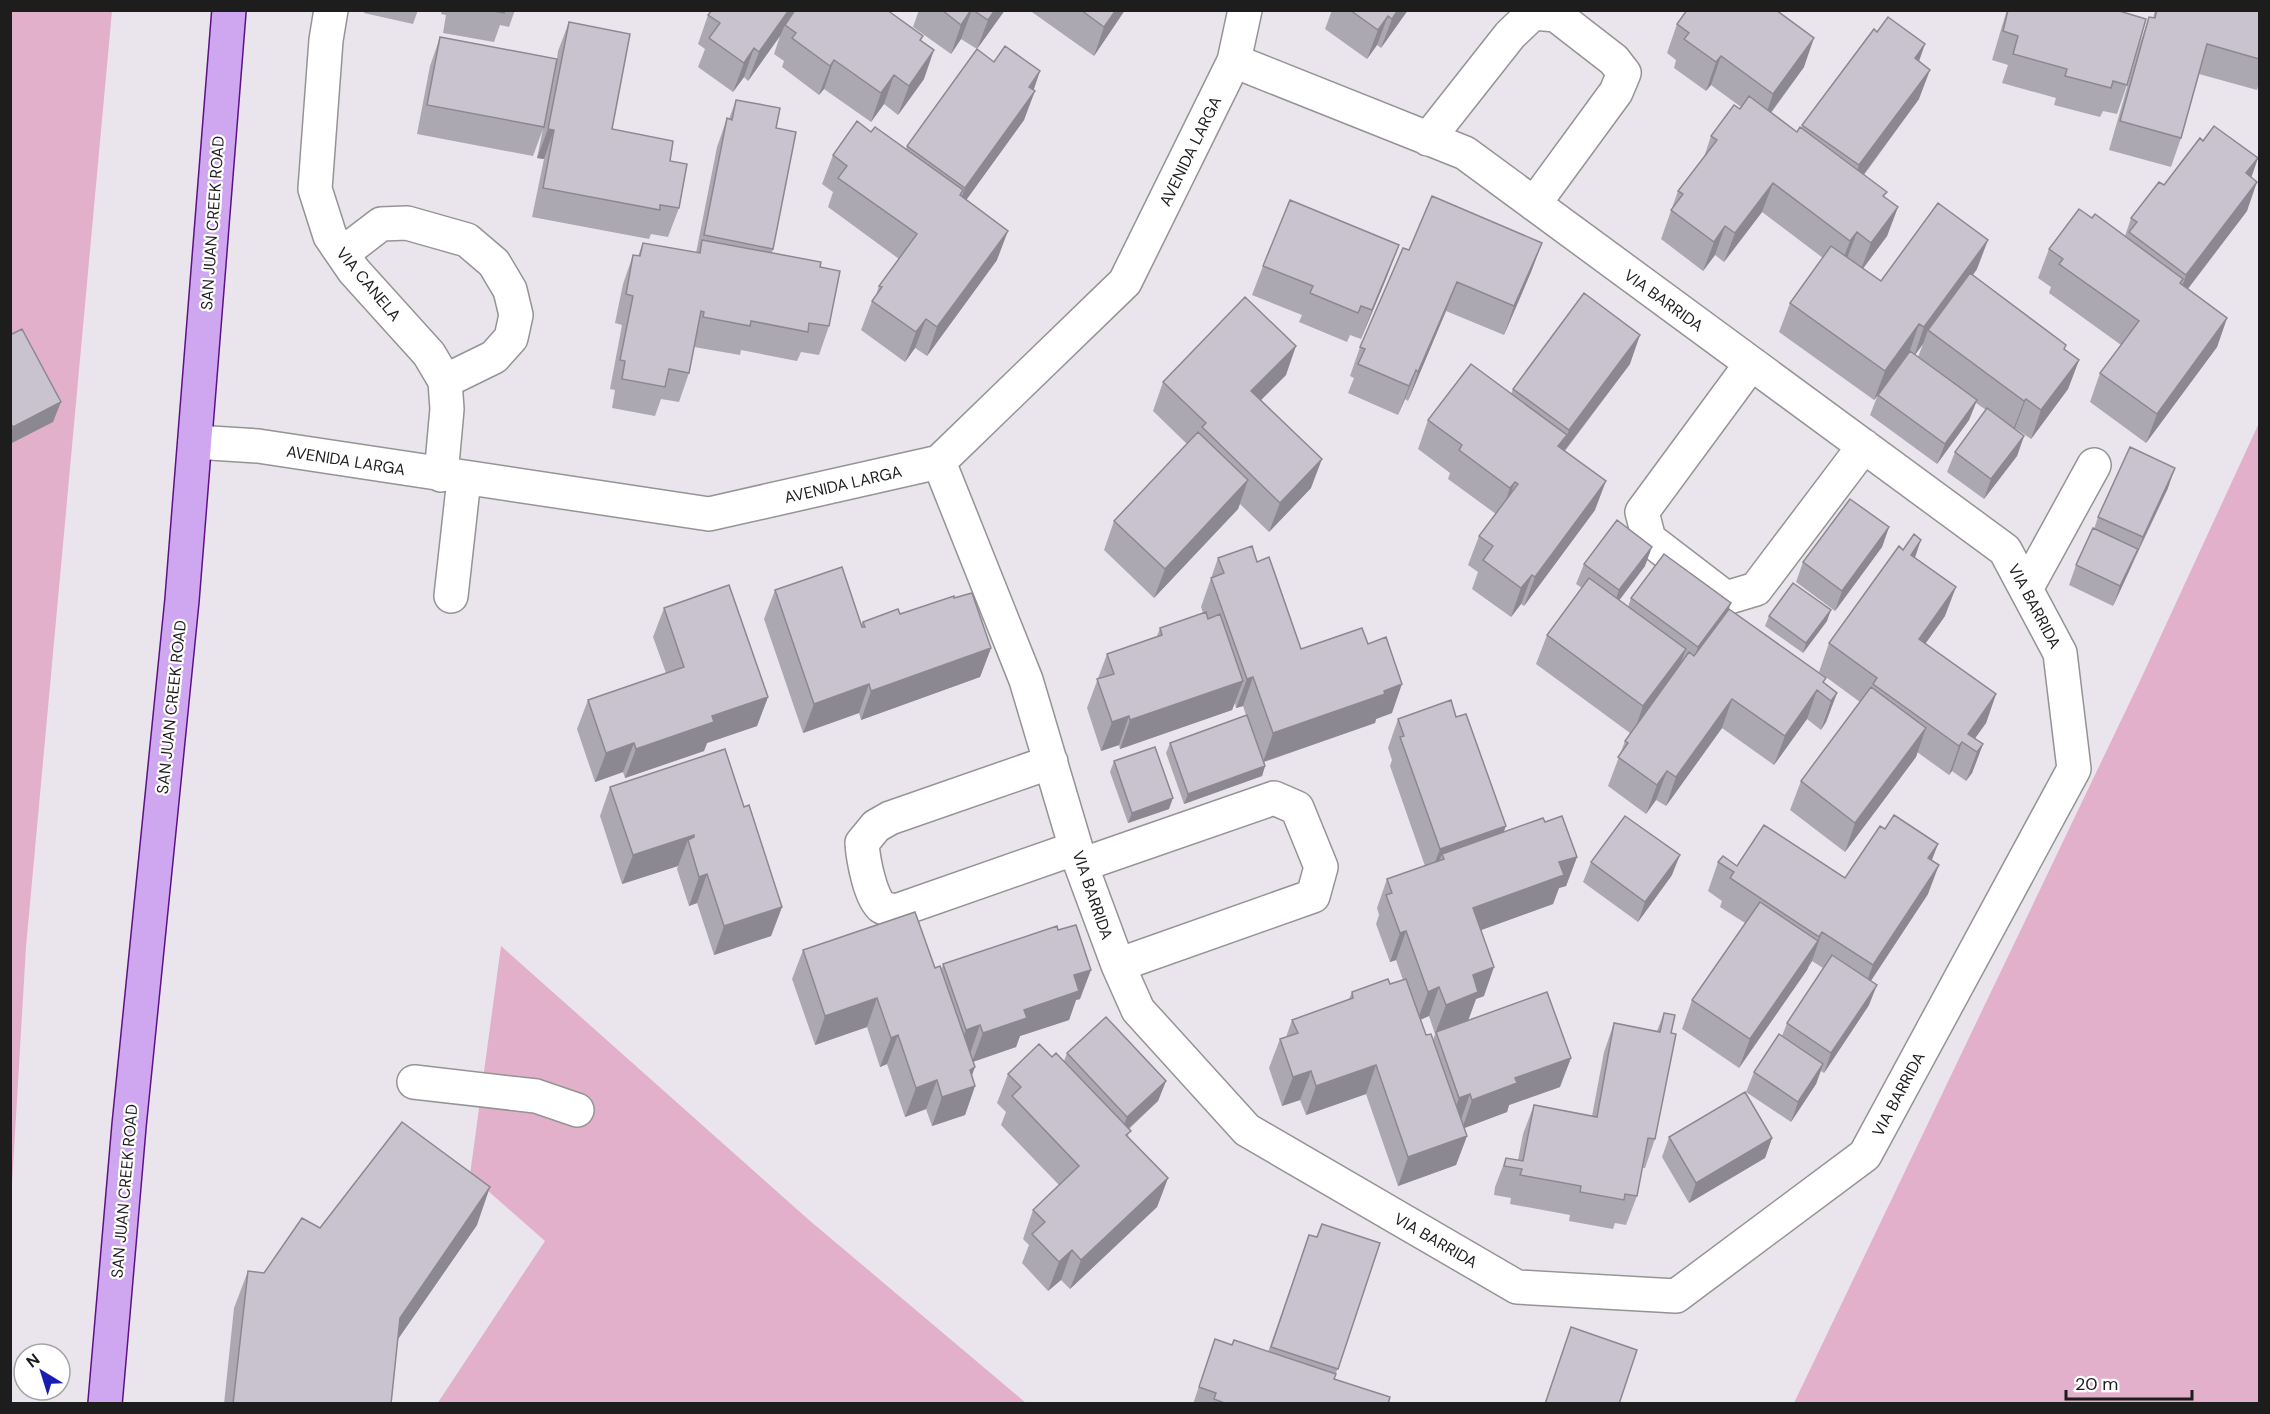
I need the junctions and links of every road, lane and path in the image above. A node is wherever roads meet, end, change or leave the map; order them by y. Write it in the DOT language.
graph roads {
  1 [pos="229,10"];
  2 [pos="331,10"];
  3 [pos="1245,10"];
  4 [pos="1234,62"];
  5 [pos="1428,139"];
  6 [pos="1534,204"];
  7 [pos="343,253"];
  8 [pos="1751,364"];
  9 [pos="445,381"];
  10 [pos="195,442"];
  11 [pos="1864,446"];
  12 [pos="939,462"];
  13 [pos="2094,465"];
  14 [pos="452,477"];
  15 [pos="2026,589"];
  16 [pos="451,596"];
  17 [pos="1051,762"];
  18 [pos="1079,857"];
  19 [pos="1118,965"];
  20 [pos="414,1082"];
  21 [pos="577,1110"];
  22 [pos="105,1404"];
  1 -- 10 [label="main road, SAN JUAN CREEK ROAD"];
  2 -- 7 [label="street, VIA CANELA"];
  3 -- 4 [label="street, AVENIDA LARGA"];
  4 -- 5 [label="street, VIA BARRIDA"];
  4 -- 12 [label="street, AVENIDA LARGA"];
  5 -- 6 [label="street, VIA BARRIDA"];
  5 -- 6 [label="street"];
  6 -- 8 [label="street, VIA BARRIDA"];
  7 -- 9 [label="street, VIA CANELA"];
  7 -- 9 [label="street"];
  8 -- 11 [label="street, VIA BARRIDA"];
  8 -- 11 [label="street"];
  9 -- 14 [label="street, VIA CANELA"];
  10 -- 14 [label="street, AVENIDA LARGA"];
  10 -- 22 [label="main road, SAN JUAN CREEK ROAD"];
  11 -- 15 [label="street, VIA BARRIDA"];
  12 -- 14 [label="street, AVENIDA LARGA"];
  12 -- 17 [label="street, VIA BARRIDA"];
  13 -- 15 [label="street"];
  14 -- 16 [label="street, VIA CANELA"];
  15 -- 19 [label="street, VIA BARRIDA"];
  17 -- 18 [label="street, VIA BARRIDA"];
  17 -- 18 [label="street"];
  18 -- 19 [label="street, VIA BARRIDA"];
  18 -- 19 [label="street"];
  20 -- 21 [label="street"];
}
